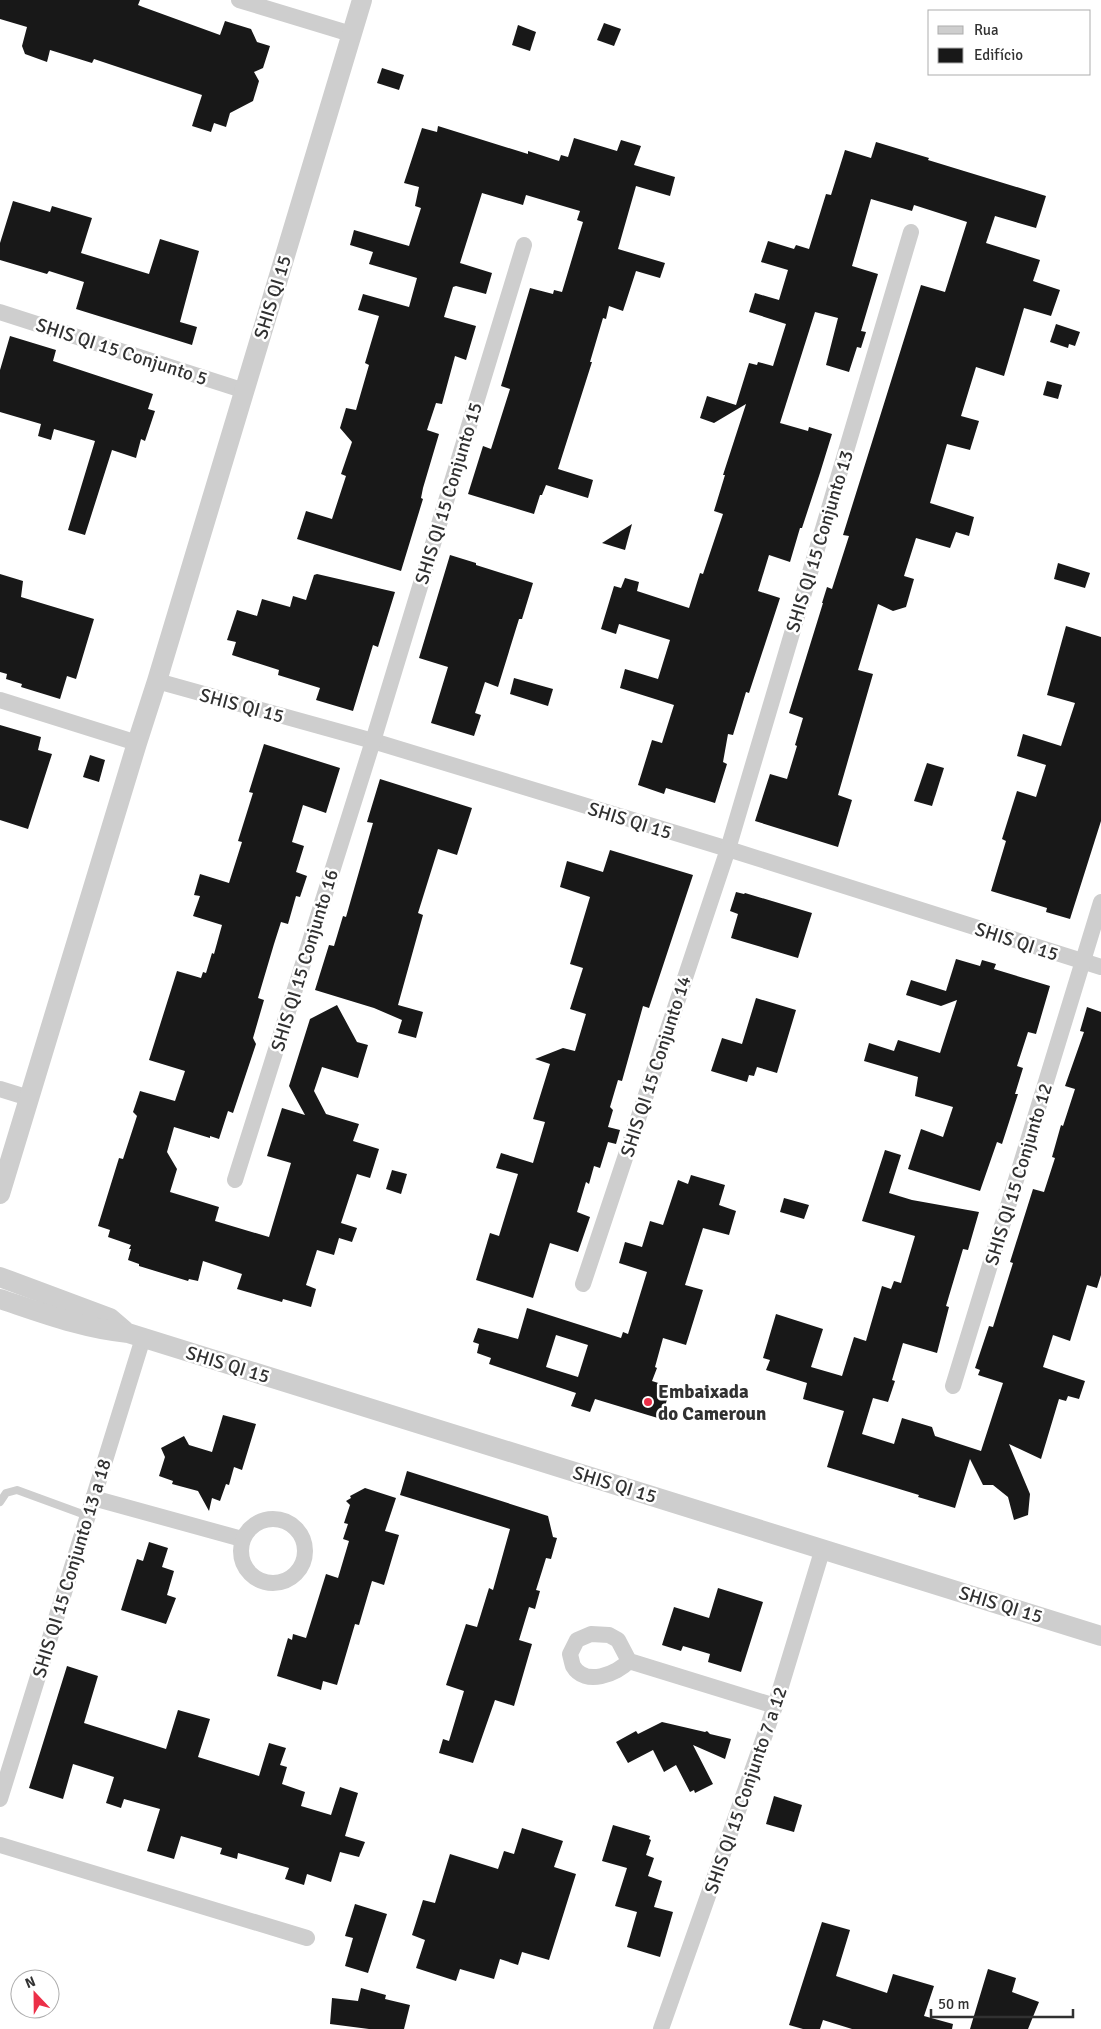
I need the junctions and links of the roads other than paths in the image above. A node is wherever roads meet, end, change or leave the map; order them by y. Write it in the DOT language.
graph roads {
  1 [pos="239,0"];
  2 [pos="362,0"];
  3 [pos="351,34"];
  4 [pos="911,232"];
  5 [pos="524,246"];
  6 [pos="0,312"];
  7 [pos="245,391"];
  8 [pos="157,681"];
  9 [pos="0,700"];
  10 [pos="373,741"];
  11 [pos="137,743"];
  12 [pos="728,849"];
  13 [pos="1101,902"];
  14 [pos="1083,962"];
  15 [pos="1101,967"];
  16 [pos="0,1089"];
  17 [pos="29,1098"];
  18 [pos="235,1180"];
  19 [pos="0,1194"];
  20 [pos="0,1277"];
  21 [pos="583,1284"];
  22 [pos="0,1299"];
  23 [pos="135,1335"];
  24 [pos="952,1386"];
  25 [pos="93,1498"];
  26 [pos="0,1502"];
  27 [pos="88,1516"];
  28 [pos="242,1539"];
  29 [pos="823,1548"];
  30 [pos="1101,1636"];
  31 [pos="629,1662"];
  32 [pos="775,1706"];
  33 [pos="0,1799"];
  34 [pos="0,1844"];
  35 [pos="307,1938"];
  36 [pos="661,2029"];
  1 -- 3 [label="street"];
  2 -- 3 [label="street, SHIS QI 15"];
  3 -- 7 [label="street, SHIS QI 15"];
  4 -- 12 [label="street, SHIS QI 15 Conjunto 13"];
  5 -- 10 [label="street, SHIS QI 15 Conjunto 15"];
  6 -- 7 [label="street, SHIS QI 15 Conjunto 5"];
  7 -- 8 [label="street, SHIS QI 15"];
  8 -- 10 [label="street, SHIS QI 15"];
  8 -- 11 [label="street, SHIS QI 15"];
  9 -- 11 [label="street"];
  10 -- 12 [label="street, SHIS QI 15"];
  10 -- 18 [label="street, SHIS QI 15 Conjunto 16"];
  11 -- 17 [label="street, SHIS QI 15"];
  12 -- 14 [label="street, SHIS QI 15"];
  12 -- 21 [label="street, SHIS QI 15 Conjunto 14"];
  13 -- 14 [label="street, SHIS QI 15 Conjunto 12"];
  14 -- 15 [label="street, SHIS QI 15"];
  14 -- 24 [label="street, SHIS QI 15 Conjunto 12"];
  16 -- 17 [label="street"];
  17 -- 19 [label="street, SHIS QI 15"];
  20 -- 23 [label="street, SHIS QI 15"];
  22 -- 23 [label="street, SHIS QI 15"];
  23 -- 25 [label="street, SHIS QI 15 Conjunto 13 a 18"];
  23 -- 29 [label="street, SHIS QI 15"];
  25 -- 27 [label="street, SHIS QI 15 Conjunto 13 a 18"];
  25 -- 28 [label="street"];
  26 -- 27 [label="lane"];
  27 -- 33 [label="street, SHIS QI 15 Conjunto 13 a 18"];
  28 -- 28 [label="street"];
  29 -- 30 [label="street, SHIS QI 15"];
  29 -- 32 [label="street, SHIS QI 15 Conjunto 7 a 12"];
  31 -- 32 [label="street"];
  32 -- 36 [label="street, SHIS QI 15 Conjunto 7 a 12"];
  34 -- 35 [label="street"];
}
